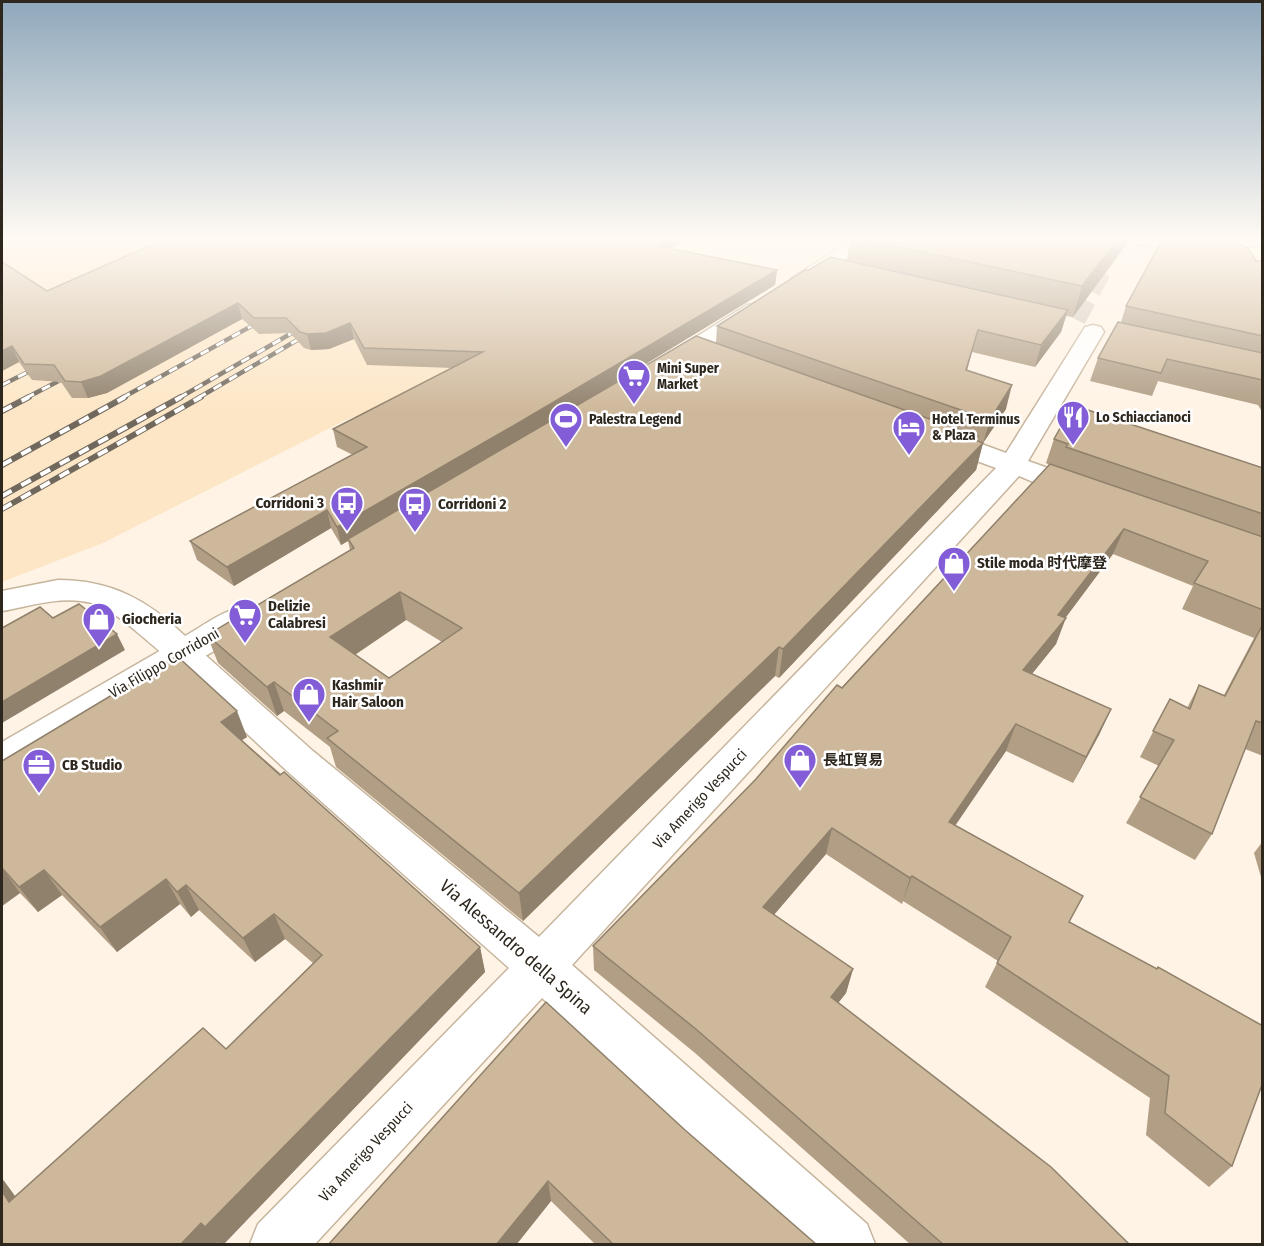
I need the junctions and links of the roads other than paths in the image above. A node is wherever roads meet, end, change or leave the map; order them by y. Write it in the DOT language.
graph roads {
  1 [pos="777,296"];
  2 [pos="1093,332"];
  3 [pos="693,350"];
  4 [pos="723,361"];
  5 [pos="646,378"];
  6 [pos="913,429"];
  7 [pos="1014,465"];
  8 [pos="1111,501"];
  9 [pos="2,601"];
  10 [pos="273,601"];
  11 [pos="182,653"];
  12 [pos="2,760"];
  13 [pos="541,967"];
  14 [pos="278,1245"];
  15 [pos="847,1245"];
  1 -- 3 [label="street"];
  2 -- 7 [label="street, Via Amerigo Vespucci"];
  3 -- 4 [label="street"];
  3 -- 5 [label="street"];
  6 -- 7 [label="street"];
  7 -- 8 [label="street"];
  7 -- 13 [label="street, Via Amerigo Vespucci"];
  9 -- 11 [label="street, Via Alessandro della Spina"];
  10 -- 11 [label="street, Via Filippo Corridoni"];
  11 -- 12 [label="street, Via Filippo Corridoni"];
  11 -- 13 [label="street, Via Alessandro della Spina"];
  13 -- 14 [label="street, Via Amerigo Vespucci"];
  13 -- 15 [label="street, Via Alessandro della Spina"];
}
